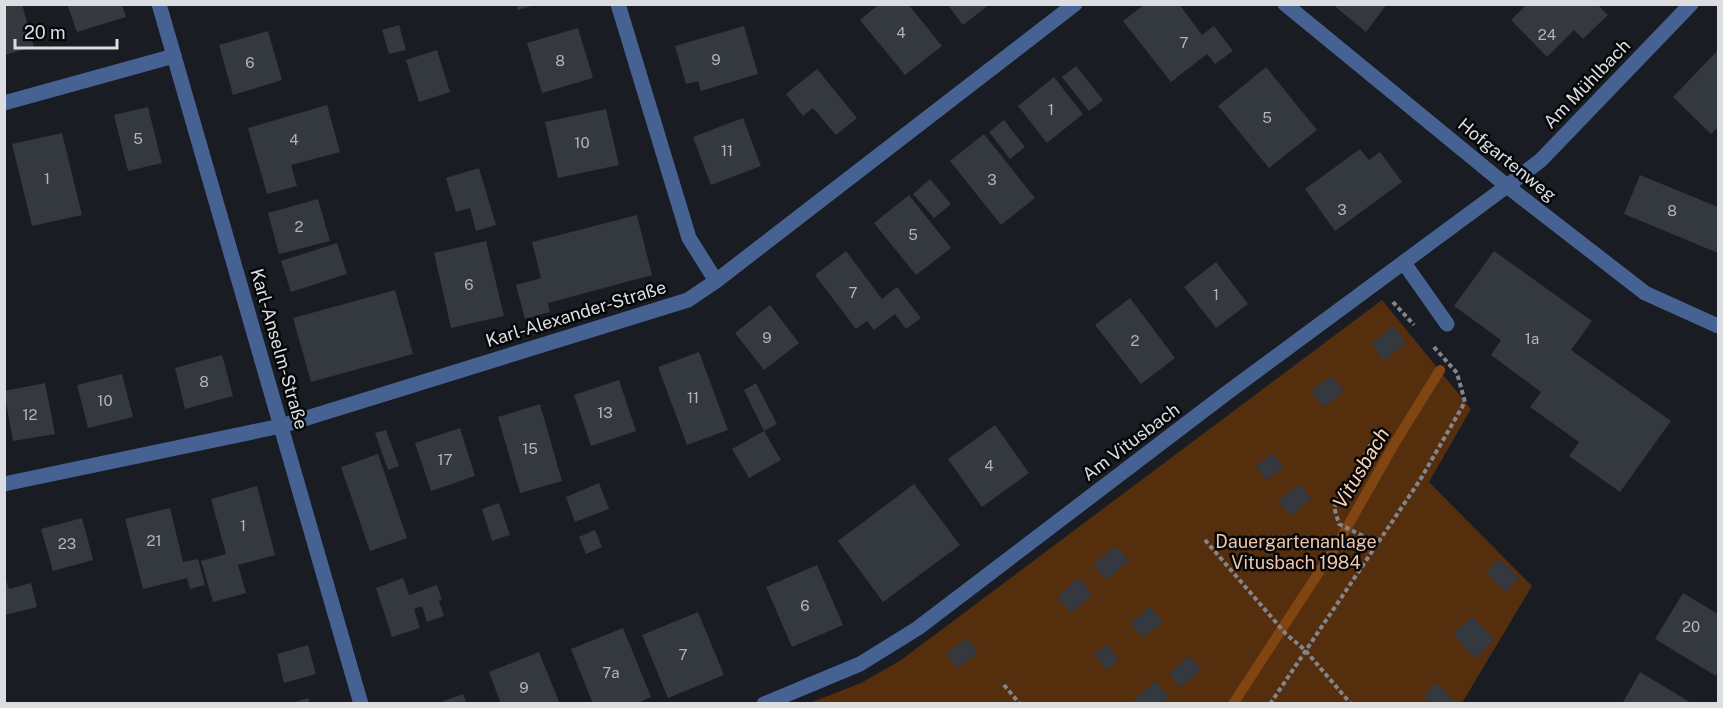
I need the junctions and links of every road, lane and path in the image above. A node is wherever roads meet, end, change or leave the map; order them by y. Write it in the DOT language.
graph roads {
  1 [pos="159,4"];
  2 [pos="618,4"];
  3 [pos="1074,4"];
  4 [pos="1285,4"];
  5 [pos="1691,4"];
  6 [pos="174,56"];
  7 [pos="4,103"];
  8 [pos="1507,186"];
  9 [pos="1404,263"];
  10 [pos="716,281"];
  11 [pos="1377,283"];
  12 [pos="1447,324"];
  13 [pos="1719,326"];
  14 [pos="1420,332"];
  15 [pos="1428,340"];
  16 [pos="281,426"];
  17 [pos="1375,438"];
  18 [pos="4,484"];
  19 [pos="1205,540"];
  20 [pos="1377,543"];
  21 [pos="1305,650"];
  22 [pos="1004,685"];
  23 [pos="361,704"];
  24 [pos="764,704"];
  25 [pos="1020,704"];
  26 [pos="1270,704"];
  27 [pos="1351,704"];
  1 -- 6 [label="street, Karl-Anselm-Straße"];
  2 -- 10 [label="street"];
  3 -- 10 [label="street, Karl-Alexander-Straße"];
  4 -- 8 [label="street, Hofgartenweg"];
  5 -- 8 [label="street, Am Mühlbach"];
  6 -- 7 [label="street"];
  6 -- 16 [label="street, Karl-Anselm-Straße"];
  8 -- 9 [label="street, Am Vitusbach"];
  8 -- 13 [label="street, Hofgartenweg"];
  9 -- 11 [label="street, Am Vitusbach"];
  9 -- 12 [label="street"];
  10 -- 16 [label="street, Karl-Alexander-Straße"];
  11 -- 14 [label="path"];
  11 -- 24 [label="street, Am Vitusbach"];
  15 -- 20 [label="path"];
  16 -- 18 [label="street, Karl-Alexander-Straße"];
  16 -- 23 [label="street, Karl-Anselm-Straße"];
  17 -- 20 [label="path"];
  19 -- 21 [label="path"];
  20 -- 21 [label="path"];
  21 -- 26 [label="path"];
  21 -- 27 [label="path"];
  22 -- 25 [label="path"];
}
